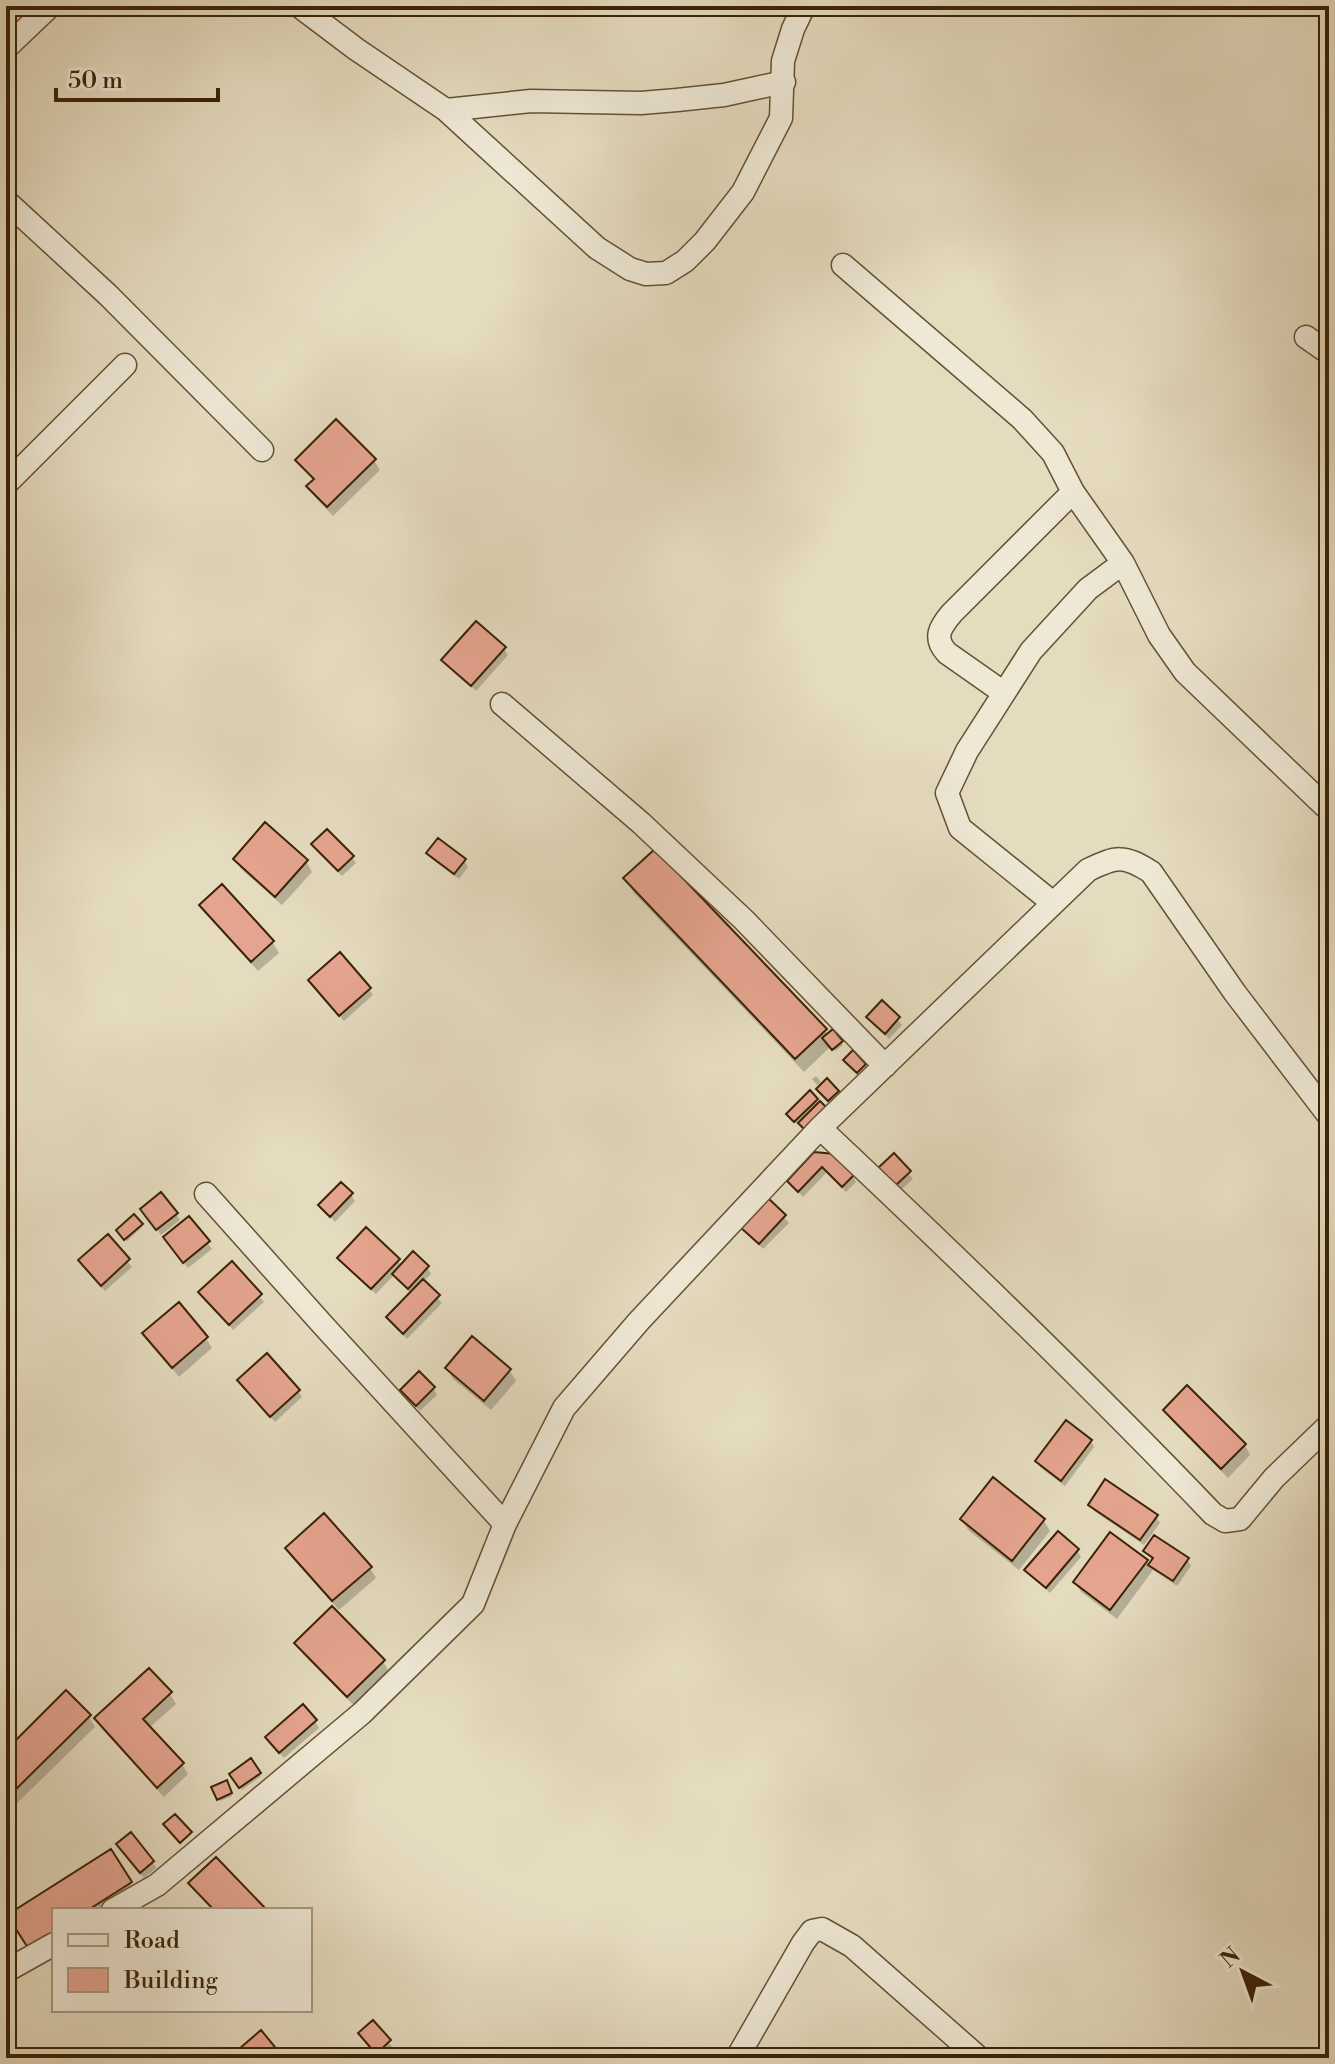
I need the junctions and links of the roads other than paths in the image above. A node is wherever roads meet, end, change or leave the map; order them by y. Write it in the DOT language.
graph roads {
  1 [pos="50,6"];
  2 [pos="299,6"];
  3 [pos="804,6"];
  4 [pos="6,48"];
  5 [pos="784,82"];
  6 [pos="446,110"];
  7 [pos="6,201"];
  8 [pos="843,265"];
  9 [pos="1306,337"];
  10 [pos="1329,353"];
  11 [pos="125,365"];
  12 [pos="262,450"];
  13 [pos="6,484"];
  14 [pos="1073,492"];
  15 [pos="1123,563"];
  16 [pos="1004,693"];
  17 [pos="502,704"];
  18 [pos="1329,810"];
  19 [pos="1053,903"];
  20 [pos="885,1066"];
  21 [pos="1329,1116"];
  22 [pos="820,1128"];
  23 [pos="206,1194"];
  24 [pos="1329,1425"];
  25 [pos="505,1524"];
  26 [pos="117,1908"];
  27 [pos="52,1945"];
  28 [pos="6,1971"];
  29 [pos="978,2057"];
  30 [pos="737,2058"];
  1 -- 4 [label="street"];
  2 -- 6 [label="street"];
  3 -- 5 [label="street"];
  5 -- 6 [label="street"];
  5 -- 6 [label="street"];
  7 -- 12 [label="street"];
  8 -- 14 [label="street"];
  9 -- 10 [label="street"];
  11 -- 13 [label="street"];
  14 -- 15 [label="street"];
  14 -- 16 [label="street"];
  15 -- 16 [label="street"];
  15 -- 18 [label="street"];
  16 -- 19 [label="street"];
  17 -- 20 [label="street"];
  19 -- 20 [label="street"];
  19 -- 21 [label="street"];
  20 -- 22 [label="street"];
  22 -- 24 [label="street"];
  22 -- 25 [label="street"];
  23 -- 25 [label="street"];
  25 -- 26 [label="street"];
  27 -- 28 [label="street"];
  29 -- 30 [label="street"];
}
